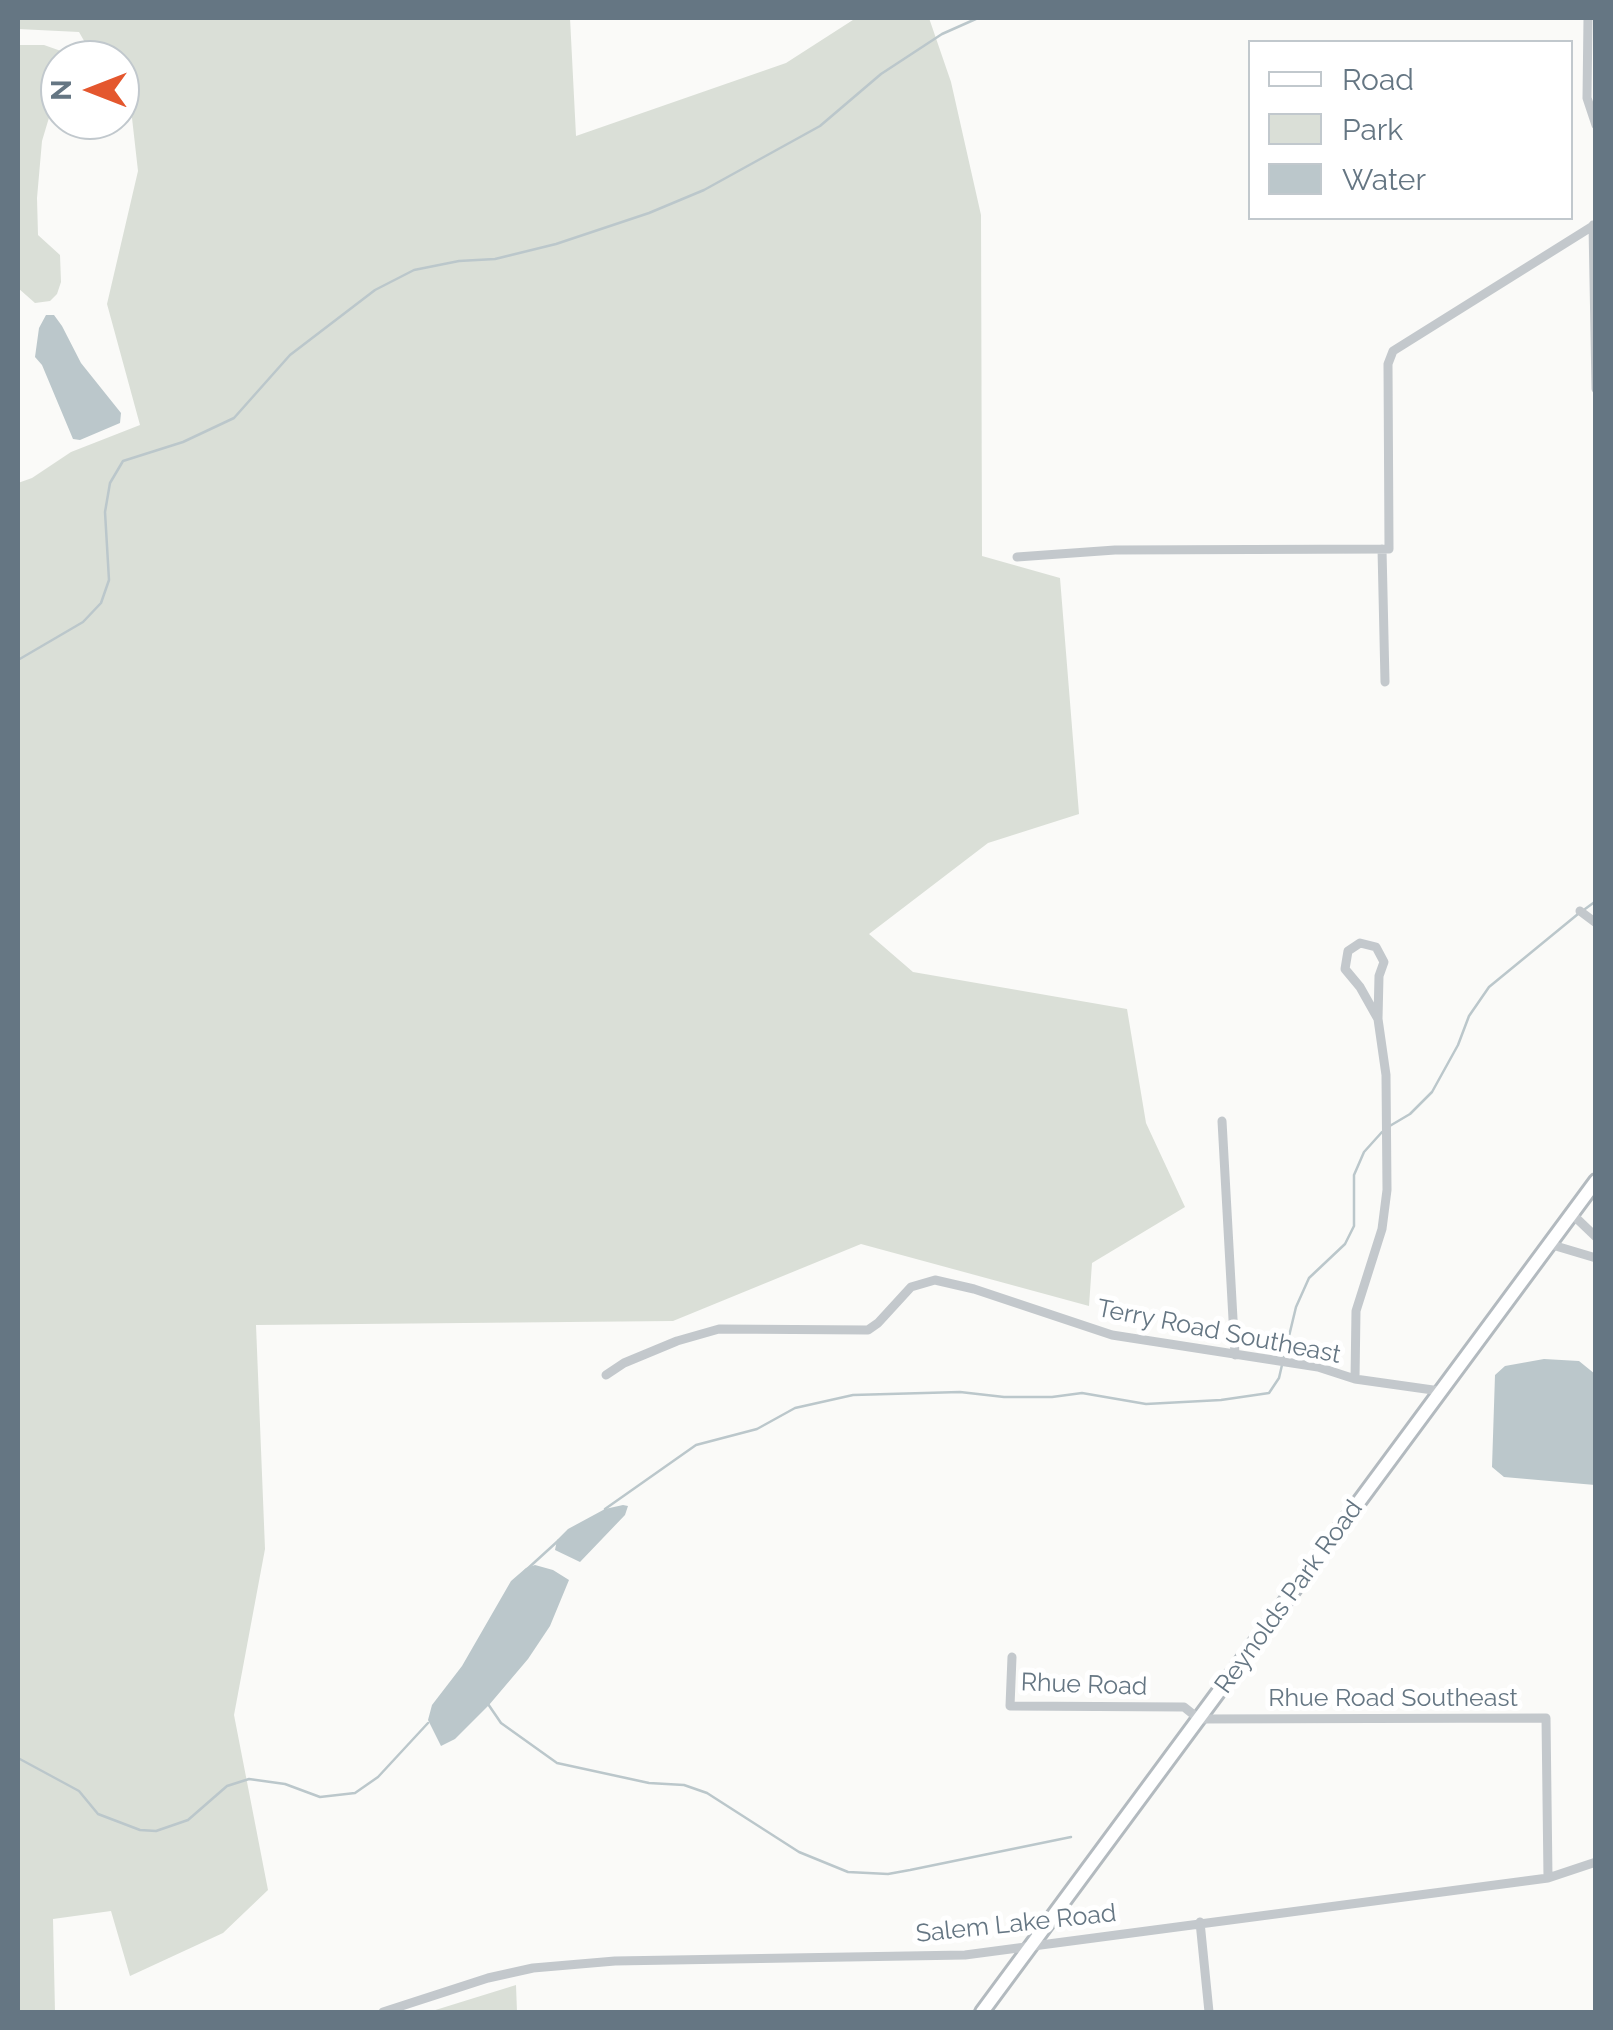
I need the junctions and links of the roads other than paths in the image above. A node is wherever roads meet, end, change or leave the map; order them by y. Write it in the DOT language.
graph roads {
  1 [pos="1588,18"];
  2 [pos="1596,125"];
  3 [pos="1594,224"];
  4 [pos="1596,389"];
  5 [pos="1382,549"];
  6 [pos="1017,558"];
  7 [pos="1385,682"];
  8 [pos="1580,912"];
  9 [pos="1596,923"];
  10 [pos="1378,976"];
  11 [pos="1355,980"];
  12 [pos="1378,1019"];
  13 [pos="1222,1121"];
  14 [pos="1596,1182"];
  15 [pos="1572,1214"];
  16 [pos="1596,1237"];
  17 [pos="1549,1244"];
  18 [pos="1596,1258"];
  19 [pos="1235,1354"];
  20 [pos="606,1376"];
  21 [pos="1355,1379"];
  22 [pos="1440,1391"];
  23 [pos="1012,1658"];
  24 [pos="1199,1719"];
  25 [pos="1596,1862"];
  26 [pos="1548,1878"];
  27 [pos="1200,1922"];
  28 [pos="1031,1945"];
  29 [pos="383,2012"];
  30 [pos="982,2012"];
  31 [pos="1209,2012"];
  1 -- 2 [label="street"];
  3 -- 4 [label="street"];
  3 -- 5 [label="street"];
  5 -- 6 [label="street"];
  5 -- 7 [label="street"];
  8 -- 9 [label="street"];
  10 -- 11 [label="street"];
  10 -- 11 [label="street"];
  10 -- 12 [label="street"];
  11 -- 12 [label="street"];
  12 -- 21 [label="street"];
  13 -- 19 [label="street"];
  14 -- 15 [label="main road, Reynolds Park Road"];
  15 -- 16 [label="street"];
  15 -- 17 [label="main road, Reynolds Park Road"];
  17 -- 18 [label="street"];
  17 -- 22 [label="main road, Reynolds Park Road"];
  19 -- 20 [label="street, Terry Road Southeast"];
  19 -- 21 [label="street, Terry Road Southeast"];
  21 -- 22 [label="street, Terry Road Southeast"];
  22 -- 24 [label="main road, Reynolds Park Road"];
  23 -- 24 [label="street, Rhue Road"];
  24 -- 26 [label="street, Rhue Road Southeast"];
  24 -- 28 [label="main road, Reynolds Park Road"];
  25 -- 26 [label="street, Salem Lake Road"];
  26 -- 27 [label="street, Salem Lake Road"];
  27 -- 28 [label="street, Salem Lake Road"];
  27 -- 31 [label="street"];
  28 -- 29 [label="street, Salem Lake Road"];
  28 -- 30 [label="main road, Reynolds Park Road"];
}
